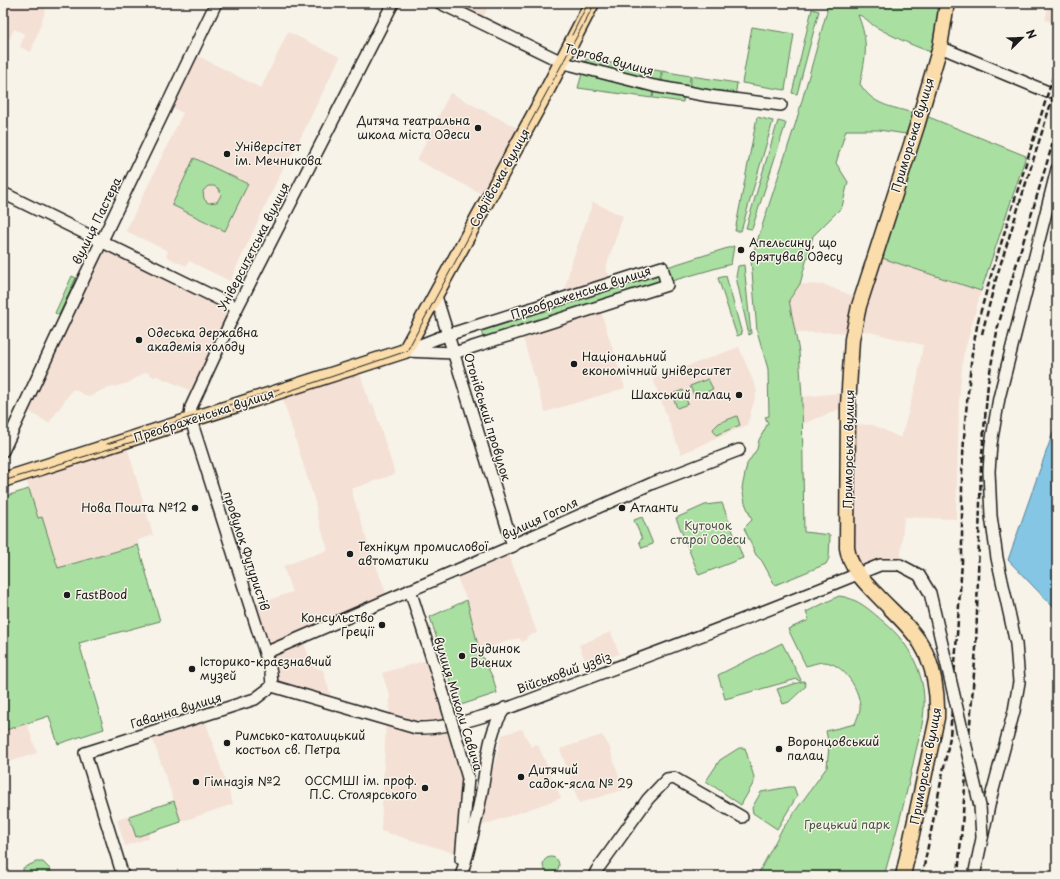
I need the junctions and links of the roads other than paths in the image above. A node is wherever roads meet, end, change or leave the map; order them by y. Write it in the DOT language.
graph roads {
  1 [pos="216,3"];
  2 [pos="393,3"];
  3 [pos="440,3"];
  4 [pos="592,3"];
  5 [pos="947,3"];
  6 [pos="940,47"];
  7 [pos="562,62"];
  8 [pos="1048,92"];
  9 [pos="781,105"];
  10 [pos="1057,169"];
  11 [pos="3,193"];
  12 [pos="102,241"];
  13 [pos="436,296"];
  14 [pos="237,308"];
  15 [pos="448,335"];
  16 [pos="405,351"];
  17 [pos="454,353"];
  18 [pos="192,422"];
  19 [pos="739,450"];
  20 [pos="3,451"];
  21 [pos="3,480"];
  22 [pos="513,546"];
  23 [pos="858,575"];
  24 [pos="410,590"];
  25 [pos="265,653"];
  26 [pos="272,686"];
  27 [pos="505,708"];
  28 [pos="742,817"];
  29 [pos="982,837"];
  30 [pos="123,876"];
  31 [pos="460,876"];
  32 [pos="594,876"];
  33 [pos="903,876"];
  34 [pos="974,876"];
  1 -- 12 [label="street, вулиця Пастера"];
  2 -- 14 [label="street, Університетська вулиця"];
  3 -- 7 [label="street, Торгова вулиця"];
  4 -- 7 [label="main road, Софіївська вулиця"];
  5 -- 6 [label="main road, Приморська вулиця"];
  6 -- 8 [label="street"];
  6 -- 23 [label="main road, Приморська вулиця"];
  7 -- 9 [label="street, Торгова вулиця"];
  7 -- 13 [label="main road, Софіївська вулиця"];
  10 -- 29 [label="street"];
  11 -- 12 [label="street"];
  12 -- 14 [label="street"];
  12 -- 20 [label="street, вулиця Пастера"];
  13 -- 15 [label="street, Отонівський провулок"];
  13 -- 16 [label="main road, Софіївська вулиця"];
  14 -- 18 [label="street, Університетська вулиця"];
  15 -- 16 [label="street, Преображенська вулиця"];
  15 -- 17 [label="street, Отонівський провулок"];
  15 -- 17 [label="street, Преображенська вулиця"];
  16 -- 17 [label="street, Преображенська вулиця"];
  16 -- 18 [label="main road, Преображенська вулиця"];
  17 -- 22 [label="street, Отонівський провулок"];
  18 -- 21 [label="main road, Преображенська вулиця"];
  18 -- 25 [label="street, провулок Футуристів"];
  19 -- 22 [label="street, вулиця Гоголя"];
  22 -- 24 [label="street, вулиця Гоголя"];
  23 -- 27 [label="street, Військовий узвіз"];
  23 -- 29 [label="street, Військовий узвіз, bridge"];
  23 -- 33 [label="main road, Приморська вулиця"];
  24 -- 25 [label="street, вулиця Гоголя"];
  24 -- 31 [label="street, вулиця Миколи Савича, bridge"];
  25 -- 26 [label="street, провулок Футуристів"];
  26 -- 27 [label="street, Військовий узвіз"];
  26 -- 30 [label="street, Гаванна вулиця"];
  27 -- 31 [label="street"];
  28 -- 32 [label="street"];
  29 -- 34 [label="street"];
}
